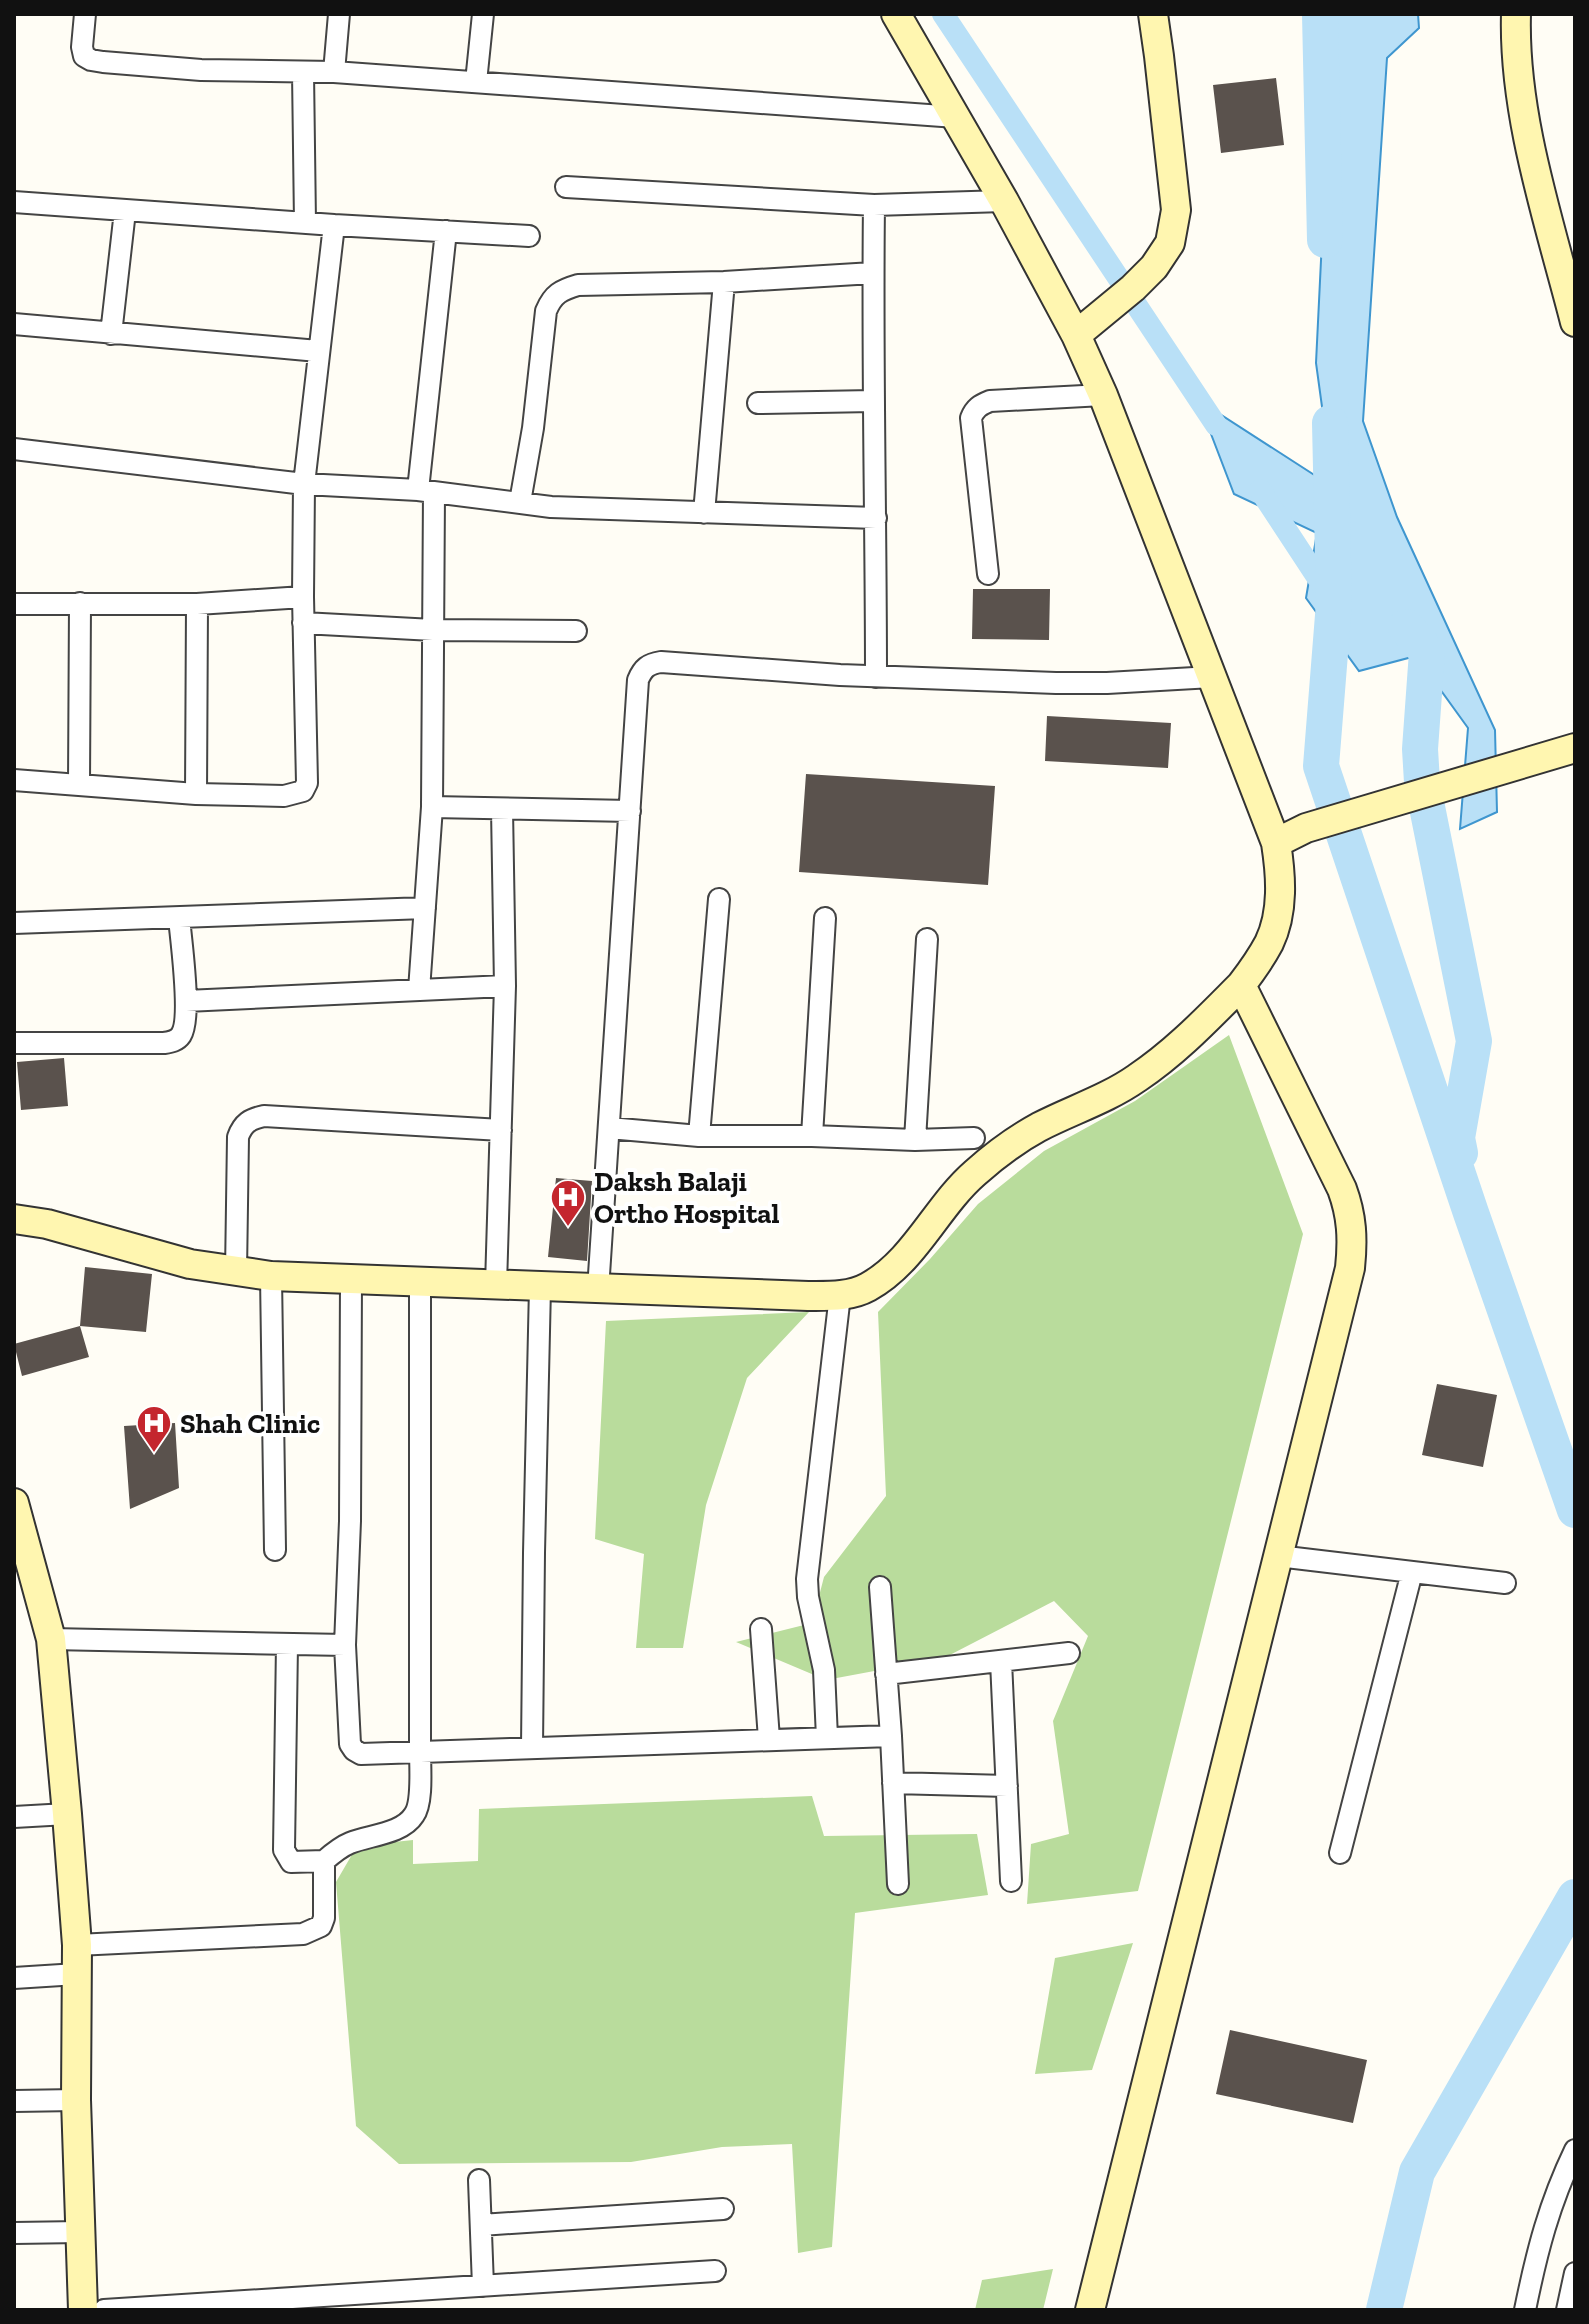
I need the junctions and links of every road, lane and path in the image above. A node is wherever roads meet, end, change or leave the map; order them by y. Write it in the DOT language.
graph roads {
  1 [pos="85,14"];
  2 [pos="339,14"];
  3 [pos="483,14"];
  4 [pos="896,14"];
  5 [pos="1153,14"];
  6 [pos="1516,14"];
  7 [pos="303,72"];
  8 [pos="334,72"];
  9 [pos="476,82"];
  10 [pos="956,117"];
  11 [pos="566,187"];
  12 [pos="1004,201"];
  13 [pos="14,202"];
  14 [pos="874,205"];
  15 [pos="125,211"];
  16 [pos="305,223"];
  17 [pos="334,225"];
  18 [pos="446,231"];
  19 [pos="529,236"];
  20 [pos="873,273"];
  21 [pos="724,282"];
  22 [pos="1575,322"];
  23 [pos="14,324"];
  24 [pos="1084,327"];
  25 [pos="111,334"];
  26 [pos="318,351"];
  27 [pos="1103,395"];
  28 [pos="873,401"];
  29 [pos="758,403"];
  30 [pos="14,449"];
  31 [pos="304,484"];
  32 [pos="426,491"];
  33 [pos="520,502"];
  34 [pos="704,513"];
  35 [pos="876,518"];
  36 [pos="988,574"];
  37 [pos="303,597"];
  38 [pos="80,603"];
  39 [pos="14,604"];
  40 [pos="197,604"];
  41 [pos="303,623"];
  42 [pos="433,630"];
  43 [pos="576,631"];
  44 [pos="876,677"];
  45 [pos="1212,677"];
  46 [pos="1575,748"];
  47 [pos="14,780"];
  48 [pos="79,785"];
  49 [pos="196,794"];
  50 [pos="432,807"];
  51 [pos="502,809"];
  52 [pos="630,811"];
  53 [pos="1276,843"];
  54 [pos="719,899"];
  55 [pos="425,908"];
  56 [pos="179,918"];
  57 [pos="825,918"];
  58 [pos="14,923"];
  59 [pos="927,939"];
  60 [pos="1241,985"];
  61 [pos="505,986"];
  62 [pos="419,990"];
  63 [pos="186,1001"];
  64 [pos="14,1043"];
  65 [pos="609,1128"];
  66 [pos="501,1130"];
  67 [pos="699,1136"];
  68 [pos="812,1136"];
  69 [pos="974,1138"];
  70 [pos="915,1140"];
  71 [pos="14,1219"];
  72 [pos="236,1272"];
  73 [pos="271,1276"];
  74 [pos="351,1278"];
  75 [pos="420,1282"];
  76 [pos="496,1285"];
  77 [pos="540,1287"];
  78 [pos="598,1290"];
  79 [pos="840,1295"];
  80 [pos="14,1503"];
  81 [pos="275,1550"];
  82 [pos="1278,1556"];
  83 [pos="1412,1572"];
  84 [pos="1505,1583"];
  85 [pos="880,1587"];
  86 [pos="761,1629"];
  87 [pos="51,1639"];
  88 [pos="287,1644"];
  89 [pos="345,1645"];
  90 [pos="1069,1653"];
  91 [pos="1001,1661"];
  92 [pos="886,1674"];
  93 [pos="891,1736"];
  94 [pos="827,1738"];
  95 [pos="769,1739"];
  96 [pos="532,1747"];
  97 [pos="420,1751"];
  98 [pos="893,1783"];
  99 [pos="1007,1786"];
  100 [pos="67,1814"];
  101 [pos="14,1817"];
  102 [pos="1340,1853"];
  103 [pos="324,1861"];
  104 [pos="1011,1881"];
  105 [pos="898,1884"];
  106 [pos="77,1945"];
  107 [pos="77,1974"];
  108 [pos="14,1978"];
  109 [pos="76,2100"];
  110 [pos="14,2101"];
  111 [pos="1575,2150"];
  112 [pos="479,2180"];
  113 [pos="723,2209"];
  114 [pos="481,2225"];
  115 [pos="80,2232"];
  116 [pos="14,2233"];
  117 [pos="715,2271"];
  118 [pos="1575,2273"];
  119 [pos="483,2286"];
  120 [pos="83,2310"];
  121 [pos="104,2310"];
  122 [pos="1090,2310"];
  123 [pos="1525,2310"];
  124 [pos="1567,2310"];
  1 -- 7 [label="street"];
  2 -- 8 [label="street"];
  3 -- 9 [label="street"];
  4 -- 10 [label="street"];
  5 -- 24 [label="street"];
  6 -- 22 [label="street"];
  7 -- 8 [label="street"];
  7 -- 16 [label="street"];
  8 -- 9 [label="street"];
  9 -- 10 [label="street"];
  10 -- 12 [label="street"];
  11 -- 14 [label="street"];
  12 -- 14 [label="street"];
  12 -- 24 [label="street"];
  13 -- 15 [label="street"];
  14 -- 20 [label="street"];
  15 -- 16 [label="street"];
  15 -- 25 [label="street"];
  16 -- 17 [label="street"];
  17 -- 18 [label="street"];
  17 -- 26 [label="street"];
  18 -- 19 [label="street"];
  18 -- 32 [label="street"];
  20 -- 21 [label="street"];
  20 -- 28 [label="street"];
  21 -- 33 [label="street"];
  21 -- 34 [label="street"];
  23 -- 25 [label="street"];
  24 -- 27 [label="street"];
  25 -- 26 [label="street"];
  26 -- 31 [label="street"];
  27 -- 36 [label="street"];
  27 -- 45 [label="street"];
  28 -- 29 [label="street"];
  28 -- 35 [label="street"];
  30 -- 31 [label="street"];
  31 -- 32 [label="street"];
  31 -- 37 [label="street"];
  32 -- 33 [label="street"];
  32 -- 42 [label="street"];
  33 -- 34 [label="street"];
  34 -- 35 [label="street"];
  35 -- 44 [label="street"];
  37 -- 40 [label="street"];
  37 -- 41 [label="street"];
  38 -- 39 [label="street"];
  38 -- 40 [label="street"];
  38 -- 48 [label="street"];
  40 -- 49 [label="street"];
  41 -- 42 [label="street"];
  41 -- 49 [label="street"];
  42 -- 43 [label="street"];
  42 -- 50 [label="street"];
  44 -- 45 [label="street"];
  44 -- 52 [label="street"];
  45 -- 53 [label="street"];
  46 -- 53 [label="street"];
  47 -- 48 [label="street"];
  48 -- 49 [label="street"];
  50 -- 51 [label="street"];
  50 -- 55 [label="street"];
  51 -- 52 [label="street"];
  51 -- 61 [label="street"];
  52 -- 65 [label="street"];
  53 -- 60 [label="street"];
  54 -- 67 [label="street"];
  55 -- 56 [label="street"];
  55 -- 62 [label="street"];
  56 -- 58 [label="street"];
  56 -- 63 [label="street"];
  57 -- 68 [label="street"];
  59 -- 70 [label="street"];
  60 -- 79 [label="street"];
  60 -- 82 [label="street"];
  61 -- 62 [label="street"];
  61 -- 66 [label="street"];
  62 -- 63 [label="street"];
  63 -- 64 [label="street"];
  65 -- 67 [label="street"];
  65 -- 78 [label="street"];
  66 -- 72 [label="street"];
  66 -- 76 [label="street"];
  67 -- 68 [label="street"];
  68 -- 70 [label="street"];
  69 -- 70 [label="street"];
  71 -- 72 [label="street"];
  72 -- 73 [label="street"];
  73 -- 74 [label="street"];
  73 -- 81 [label="street"];
  74 -- 75 [label="street"];
  74 -- 89 [label="street"];
  75 -- 76 [label="street"];
  75 -- 97 [label="street"];
  76 -- 77 [label="street"];
  77 -- 78 [label="street"];
  77 -- 96 [label="street"];
  78 -- 79 [label="street"];
  79 -- 94 [label="street"];
  80 -- 87 [label="street"];
  82 -- 83 [label="street"];
  82 -- 122 [label="street"];
  83 -- 84 [label="street"];
  83 -- 102 [label="street"];
  85 -- 92 [label="street"];
  86 -- 95 [label="street"];
  87 -- 88 [label="street"];
  87 -- 100 [label="street"];
  88 -- 89 [label="street"];
  88 -- 103 [label="street"];
  89 -- 97 [label="street"];
  90 -- 91 [label="street"];
  91 -- 92 [label="street"];
  91 -- 99 [label="street"];
  92 -- 93 [label="street"];
  93 -- 94 [label="street"];
  93 -- 98 [label="street"];
  94 -- 95 [label="street"];
  95 -- 96 [label="street"];
  96 -- 97 [label="street"];
  97 -- 103 [label="street"];
  98 -- 99 [label="street"];
  98 -- 105 [label="street"];
  99 -- 104 [label="street"];
  100 -- 101 [label="street"];
  100 -- 106 [label="street"];
  103 -- 106 [label="street"];
  106 -- 107 [label="street"];
  107 -- 108 [label="street"];
  107 -- 109 [label="street"];
  109 -- 110 [label="street"];
  109 -- 115 [label="street"];
  111 -- 123 [label="street"];
  112 -- 114 [label="street"];
  113 -- 114 [label="street"];
  114 -- 119 [label="street"];
  115 -- 116 [label="street"];
  115 -- 120 [label="street"];
  117 -- 119 [label="street"];
  118 -- 124 [label="street"];
  119 -- 121 [label="street"];
}
